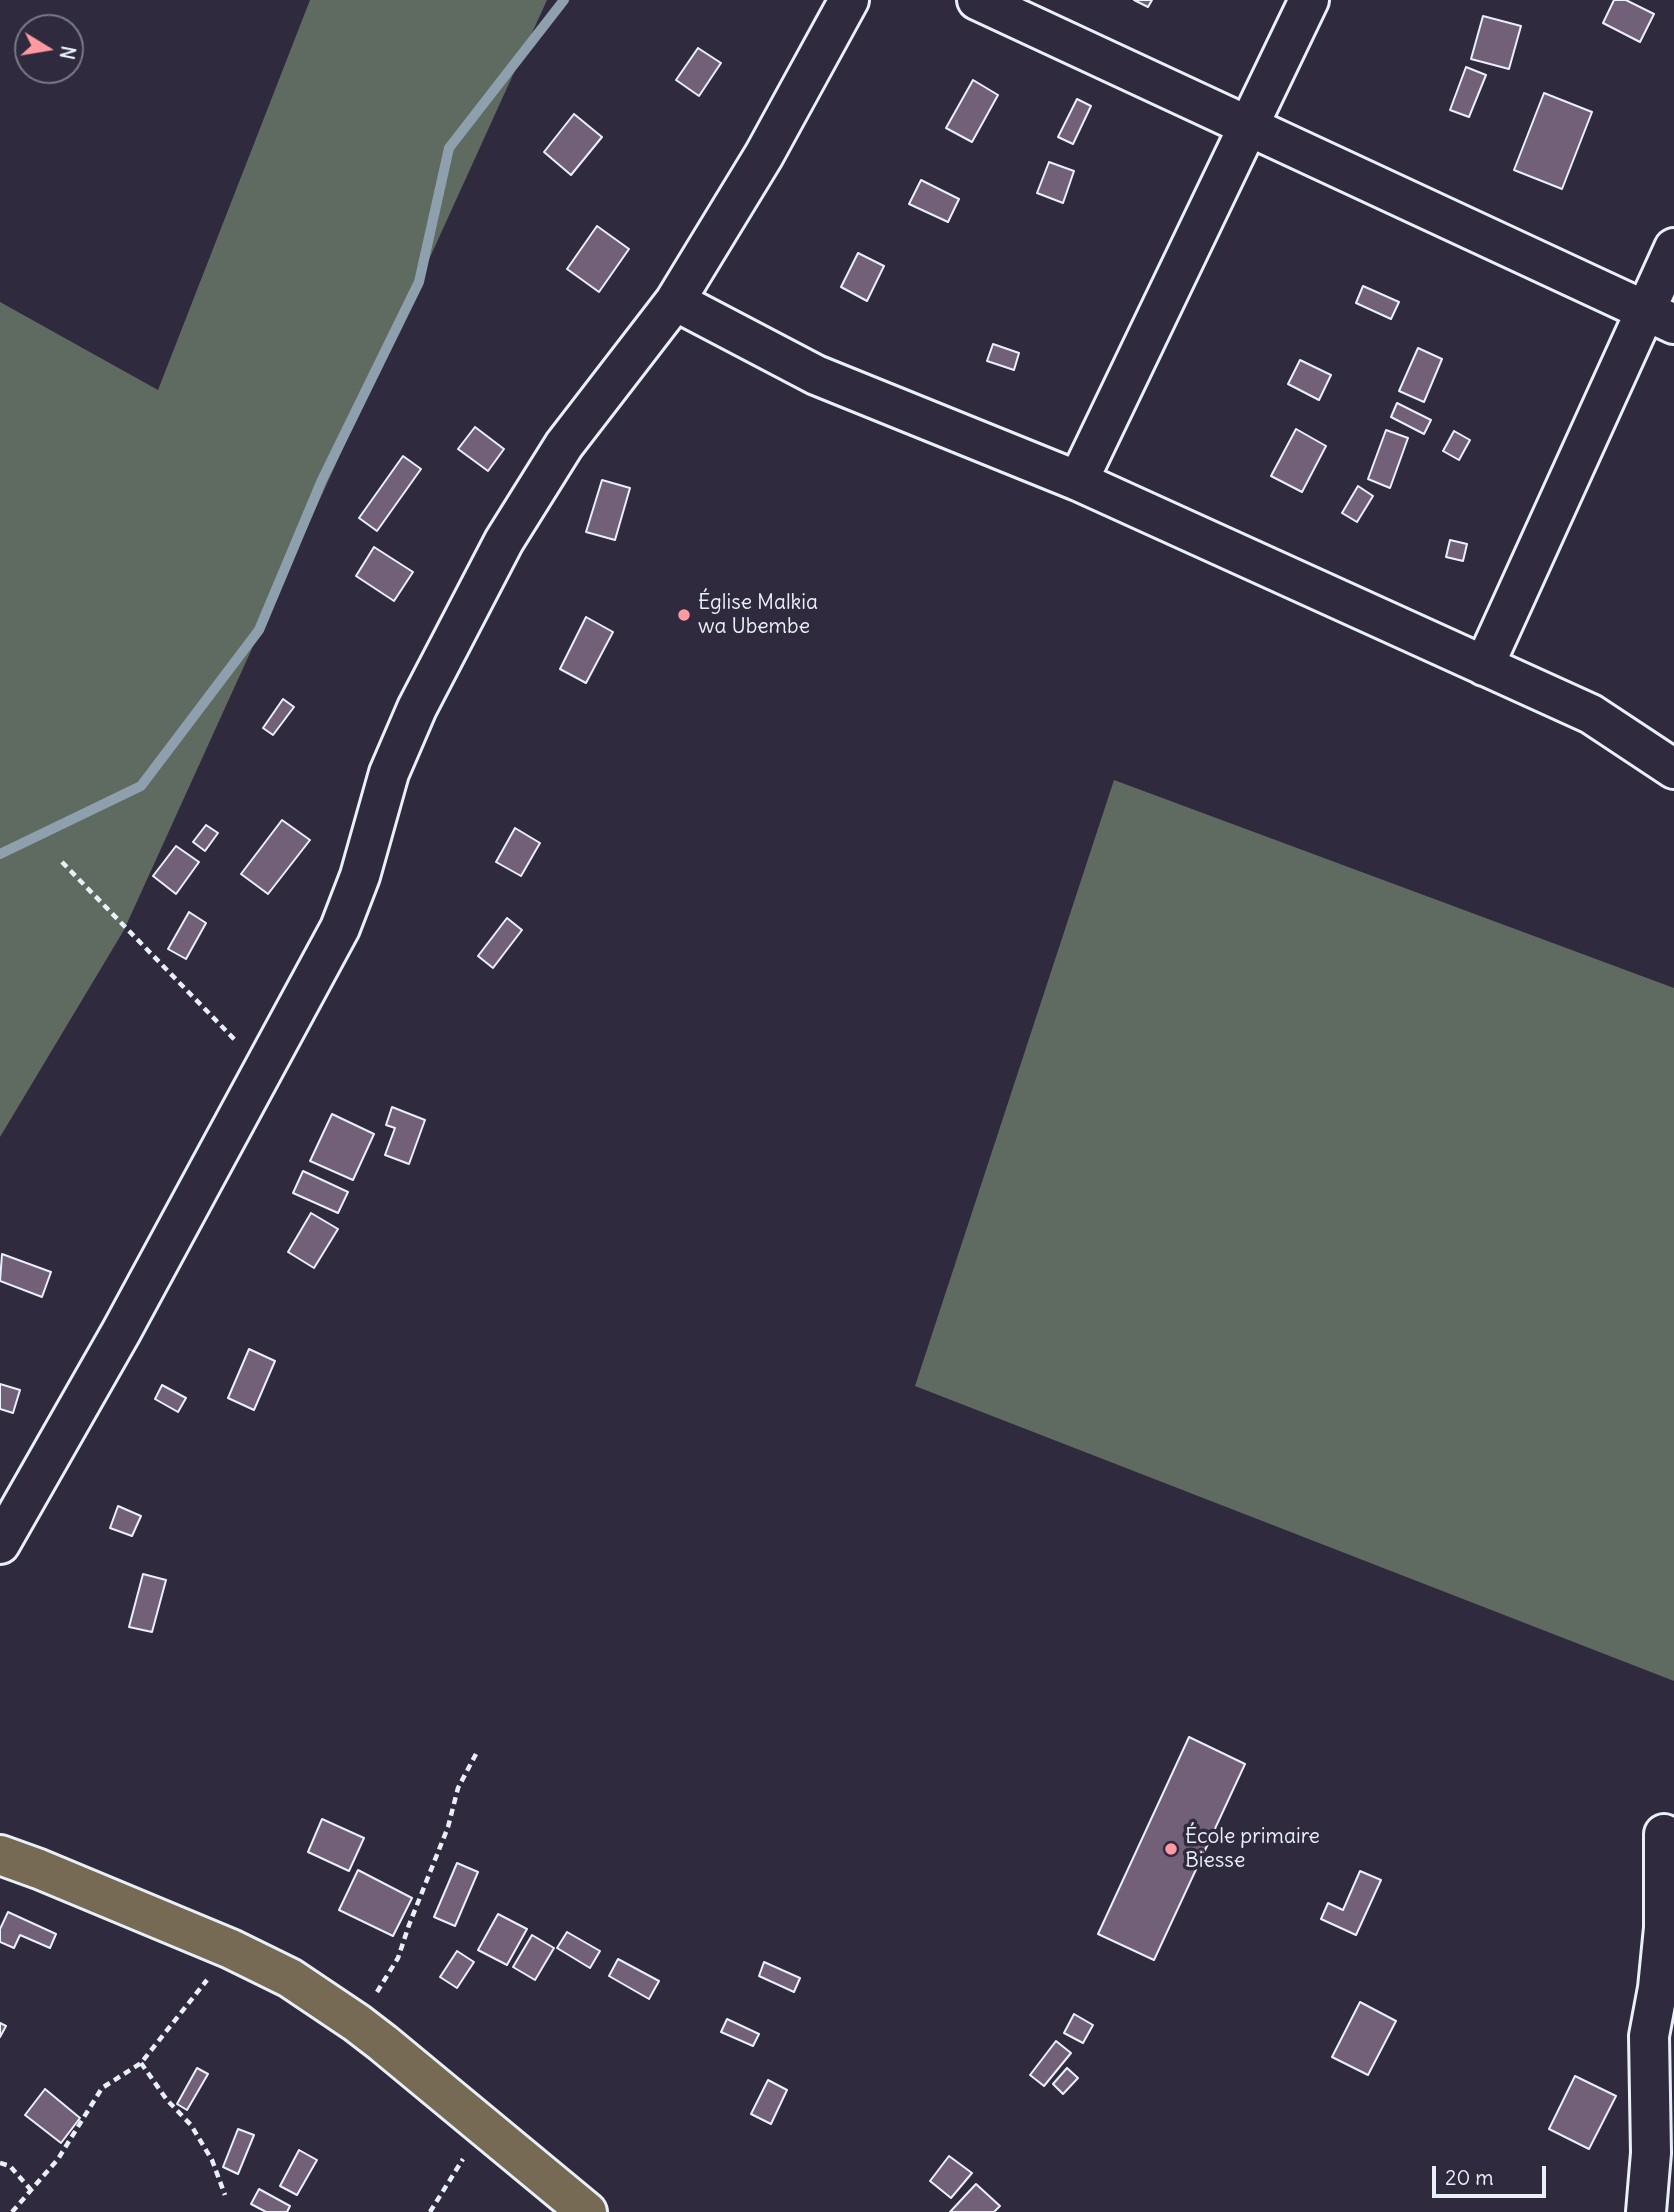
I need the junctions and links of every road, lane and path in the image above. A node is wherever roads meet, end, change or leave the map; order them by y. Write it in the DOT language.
graph roads {
  1 [pos="849,0"];
  2 [pos="977,0"];
  3 [pos="1309,0"];
  4 [pos="1249,127"];
  5 [pos="1674,248"];
  6 [pos="675,301"];
  7 [pos="1660,318"];
  8 [pos="1078,481"];
  9 [pos="1484,666"];
  10 [pos="1674,769"];
  11 [pos="62,862"];
  12 [pos="263,1069"];
  13 [pos="0,1544"];
  14 [pos="477,1752"];
  15 [pos="1664,1834"];
  16 [pos="0,1855"];
  17 [pos="231,1949"];
  18 [pos="357,2023"];
  19 [pos="141,2063"];
  20 [pos="485,2126"];
  21 [pos="0,2163"];
  22 [pos="31,2190"];
  23 [pos="225,2195"];
  24 [pos="12,2212"];
  25 [pos="430,2212"];
  26 [pos="587,2212"];
  27 [pos="1646,2212"];
  1 -- 6 [label="street"];
  2 -- 4 [label="street"];
  3 -- 4 [label="street"];
  4 -- 7 [label="street"];
  4 -- 8 [label="street"];
  5 -- 7 [label="street"];
  6 -- 8 [label="street"];
  6 -- 12 [label="street"];
  7 -- 9 [label="street"];
  8 -- 9 [label="street"];
  9 -- 10 [label="street"];
  11 -- 12 [label="path"];
  12 -- 13 [label="street"];
  14 -- 18 [label="path"];
  15 -- 27 [label="street"];
  16 -- 17 [label="highway"];
  17 -- 18 [label="highway"];
  17 -- 19 [label="path"];
  18 -- 20 [label="highway"];
  19 -- 22 [label="path"];
  19 -- 23 [label="path"];
  20 -- 25 [label="path"];
  20 -- 26 [label="highway"];
  21 -- 22 [label="path"];
  22 -- 24 [label="path"];
}
